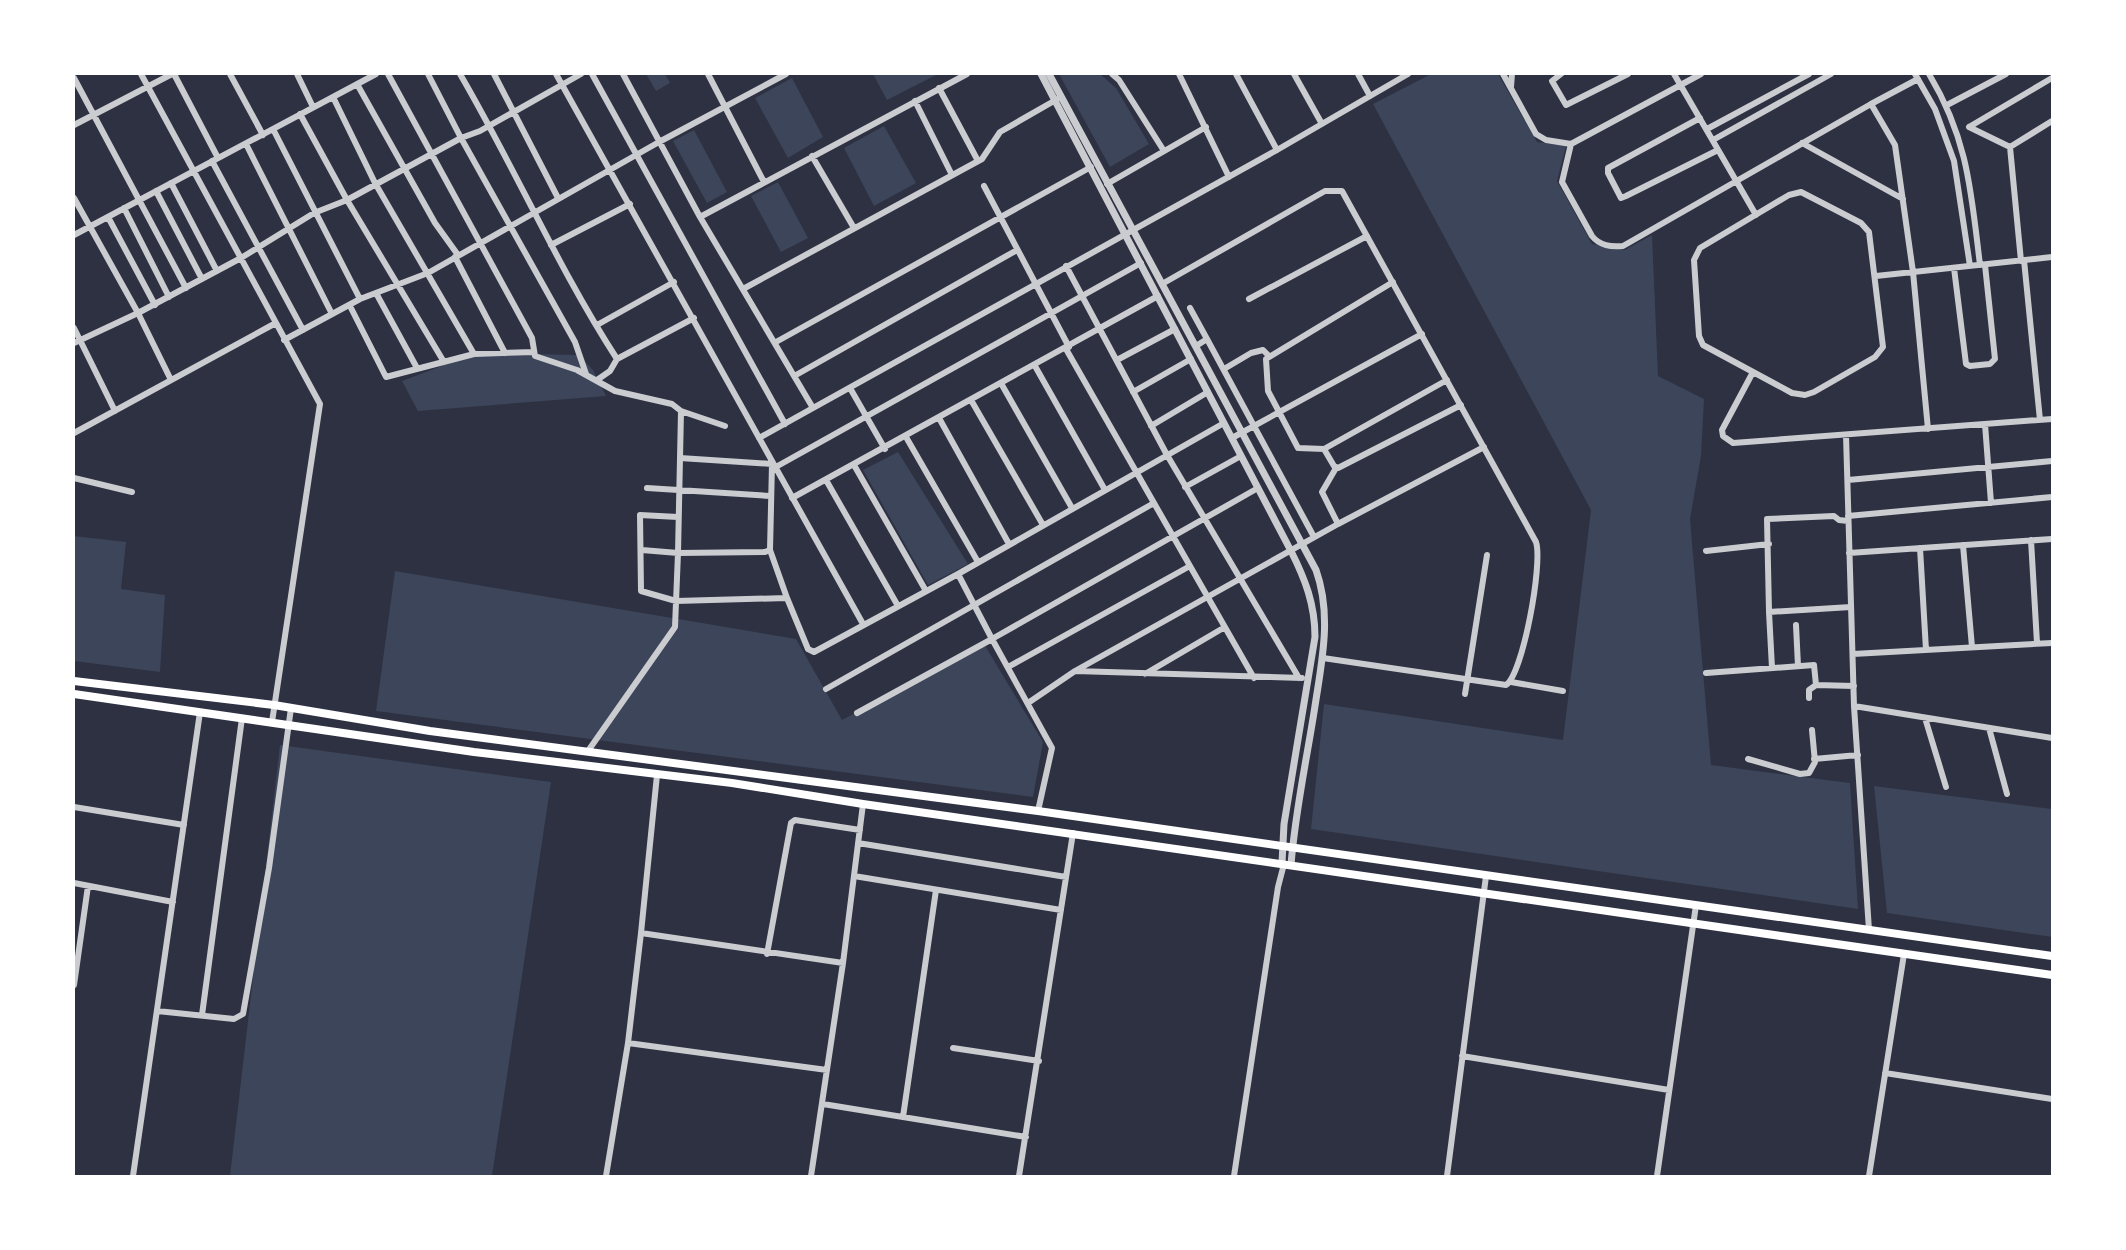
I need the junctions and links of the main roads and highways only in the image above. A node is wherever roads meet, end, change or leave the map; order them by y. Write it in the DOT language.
graph roads {
  1 [pos="74,681"];
  2 [pos="74,694"];
  3 [pos="2052,956"];
  4 [pos="2052,975"];
  1 -- 3 [label="main road"];
  2 -- 4 [label="main road"];
}
